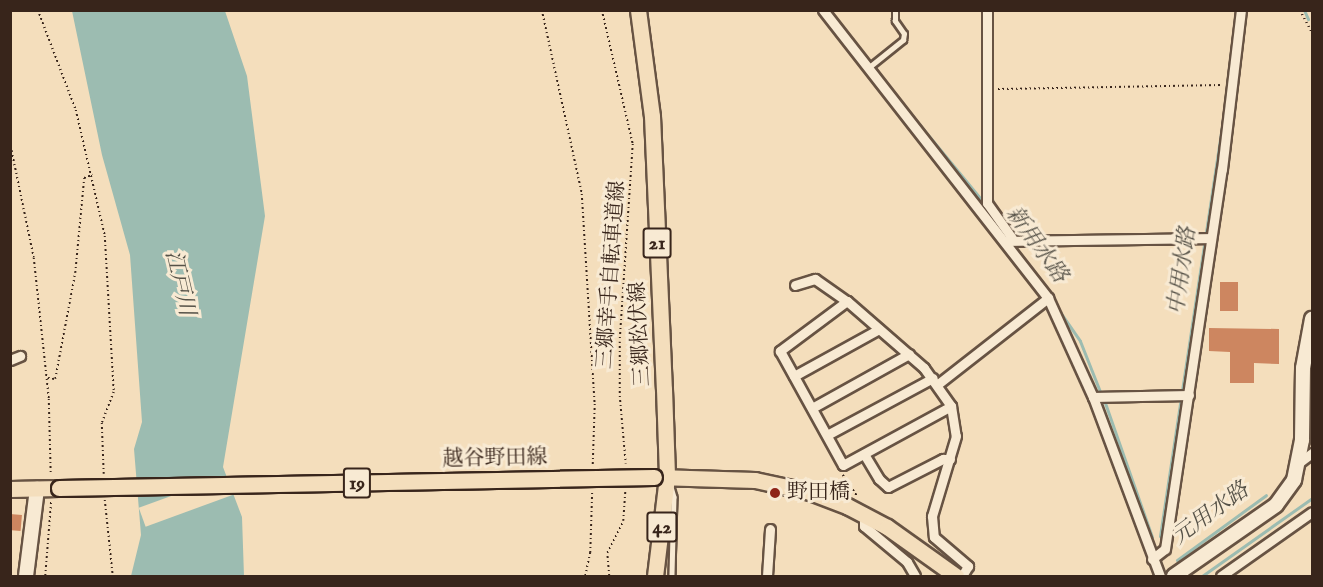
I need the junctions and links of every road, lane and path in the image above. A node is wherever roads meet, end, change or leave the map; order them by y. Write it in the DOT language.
graph roads {
  1 [pos="38,10"];
  2 [pos="542,10"];
  3 [pos="602,10"];
  4 [pos="638,10"];
  5 [pos="895,10"];
  6 [pos="987,10"];
  7 [pos="1241,10"];
  8 [pos="1300,10"];
  9 [pos="825,11"];
  10 [pos="1312,33"];
  11 [pos="866,69"];
  12 [pos="1231,85"];
  13 [pos="987,89"];
  14 [pos="10,142"];
  15 [pos="92,175"];
  16 [pos="1211,238"];
  17 [pos="1008,240"];
  18 [pos="795,285"];
  19 [pos="1048,298"];
  20 [pos="848,301"];
  21 [pos="1312,319"];
  22 [pos="879,329"];
  23 [pos="909,354"];
  24 [pos="794,376"];
  25 [pos="47,378"];
  26 [pos="936,381"];
  27 [pos="1189,395"];
  28 [pos="1093,396"];
  29 [pos="951,406"];
  30 [pos="812,408"];
  31 [pos="827,435"];
  32 [pos="864,453"];
  33 [pos="1312,453"];
  34 [pos="950,459"];
  35 [pos="1300,462"];
  36 [pos="840,469"];
  37 [pos="593,473"];
  38 [pos="626,473"];
  39 [pos="660,477"];
  40 [pos="104,483"];
  41 [pos="592,484"];
  42 [pos="625,485"];
  43 [pos="10,489"];
  44 [pos="37,489"];
  45 [pos="54,489"];
  46 [pos="105,493"];
  47 [pos="863,509"];
  48 [pos="1312,513"];
  49 [pos="770,529"];
  50 [pos="1152,559"];
  51 [pos="26,576"];
  52 [pos="45,576"];
  53 [pos="113,576"];
  54 [pos="585,576"];
  55 [pos="609,576"];
  56 [pos="655,576"];
  57 [pos="672,576"];
  58 [pos="767,576"];
  59 [pos="915,576"];
  60 [pos="956,576"];
  61 [pos="962,576"];
  62 [pos="1160,576"];
  63 [pos="1174,576"];
  64 [pos="1221,576"];
  1 -- 15 [label="path"];
  2 -- 37 [label="path"];
  3 -- 38 [label="path, 三郷幸手自転車道線"];
  4 -- 39 [label="main road, 三郷松伏線 / 21"];
  5 -- 11 [label="lane"];
  6 -- 13 [label="street"];
  7 -- 12 [label="street"];
  8 -- 10 [label="path"];
  9 -- 11 [label="street"];
  11 -- 17 [label="street"];
  12 -- 13 [label="path"];
  12 -- 16 [label="street"];
  13 -- 17 [label="street"];
  14 -- 25 [label="path"];
  15 -- 25 [label="path"];
  15 -- 40 [label="path"];
  16 -- 17 [label="street"];
  16 -- 27 [label="street"];
  17 -- 19 [label="street"];
  18 -- 20 [label="street"];
  19 -- 26 [label="street"];
  19 -- 28 [label="street"];
  20 -- 22 [label="street"];
  20 -- 24 [label="street"];
  21 -- 35 [label="street"];
  22 -- 23 [label="street"];
  22 -- 24 [label="street"];
  23 -- 26 [label="street"];
  23 -- 30 [label="street"];
  24 -- 30 [label="street"];
  25 -- 45 [label="path"];
  26 -- 29 [label="street"];
  26 -- 31 [label="street"];
  27 -- 28 [label="street"];
  27 -- 50 [label="street"];
  28 -- 50 [label="street"];
  29 -- 32 [label="street"];
  29 -- 34 [label="street"];
  30 -- 31 [label="street"];
  31 -- 32 [label="street"];
  32 -- 34 [label="street"];
  33 -- 35 [label="street"];
  34 -- 61 [label="street"];
  35 -- 63 [label="street"];
  36 -- 47 [label="path"];
  39 -- 45 [label="main road, 越谷野田線 / 19, bridge"];
  39 -- 47 [label="main road, 越谷野田線 / 19"];
  39 -- 56 [label="main road, 42"];
  39 -- 57 [label="lane"];
  41 -- 54 [label="path"];
  42 -- 55 [label="path"];
  43 -- 44 [label="main road, 越谷野田線 / 19"];
  44 -- 45 [label="main road, 越谷野田線 / 19"];
  44 -- 51 [label="street"];
  45 -- 52 [label="path"];
  46 -- 53 [label="path"];
  47 -- 59 [label="street"];
  47 -- 60 [label="main road, 越谷野田線 / 19"];
  48 -- 64 [label="street"];
  49 -- 58 [label="street"];
  50 -- 62 [label="street"];
}
